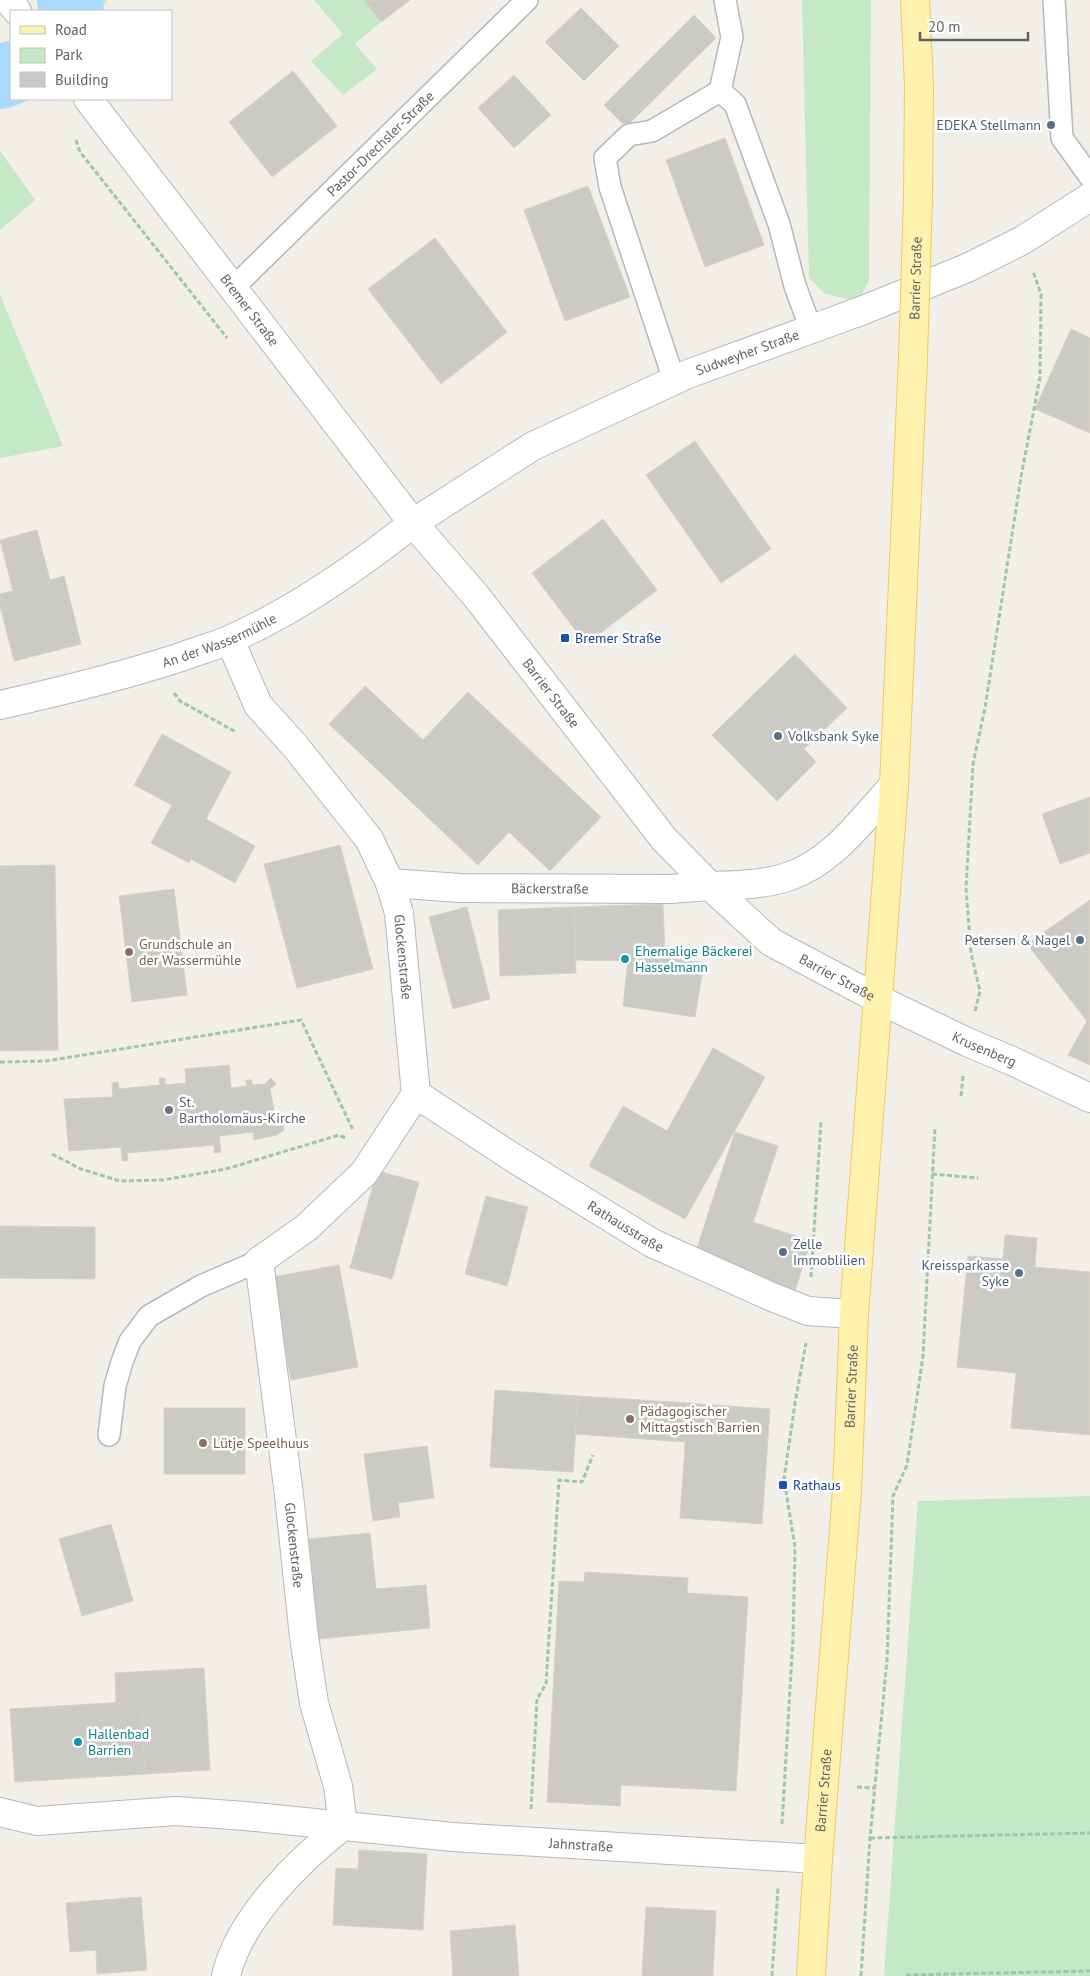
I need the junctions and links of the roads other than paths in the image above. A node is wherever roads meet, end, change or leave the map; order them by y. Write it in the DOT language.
graph roads {
  1 [pos="527,0"];
  2 [pos="725,0"];
  3 [pos="915,0"];
  4 [pos="1054,0"];
  5 [pos="720,91"];
  6 [pos="89,100"];
  7 [pos="1090,177"];
  8 [pos="1090,197"];
  9 [pos="234,287"];
  10 [pos="811,329"];
  11 [pos="674,380"];
  12 [pos="413,522"];
  13 [pos="230,640"];
  14 [pos="0,705"];
  15 [pos="894,785"];
  16 [pos="390,883"];
  17 [pos="710,886"];
  18 [pos="878,999"];
  19 [pos="416,1094"];
  20 [pos="1090,1098"];
  21 [pos="259,1261"];
  22 [pos="854,1314"];
  23 [pos="109,1435"];
  24 [pos="0,1812"];
  25 [pos="343,1826"];
  26 [pos="818,1859"];
  27 [pos="226,1976"];
  28 [pos="811,1976"];
  1 -- 9 [label="lane, Pastor-Drechsler-Straße"];
  2 -- 5 [label="lane"];
  3 -- 15 [label="main road, Barrier Straße, bridge"];
  4 -- 7 [label="lane"];
  5 -- 10 [label="lane"];
  5 -- 11 [label="lane"];
  6 -- 9 [label="street, Bremer Straße"];
  8 -- 10 [label="street, Sudweyher Straße"];
  9 -- 12 [label="street, Bremer Straße"];
  10 -- 11 [label="street, Sudweyher Straße"];
  11 -- 12 [label="street, Sudweyher Straße"];
  12 -- 13 [label="street, An der Wassermühle"];
  12 -- 17 [label="street, Barrier Straße"];
  13 -- 14 [label="street, An der Wassermühle"];
  13 -- 16 [label="street, Glockenstraße"];
  15 -- 17 [label="street"];
  15 -- 18 [label="main road, Barrier Straße"];
  16 -- 17 [label="street, Bäckerstraße"];
  16 -- 19 [label="street, Glockenstraße"];
  17 -- 18 [label="street, Barrier Straße"];
  18 -- 20 [label="street, Krusenberg"];
  18 -- 22 [label="main road, Barrier Straße"];
  19 -- 21 [label="street"];
  19 -- 22 [label="street, Rathausstraße"];
  21 -- 23 [label="lane"];
  21 -- 25 [label="street, Glockenstraße"];
  22 -- 26 [label="main road, Barrier Straße"];
  24 -- 25 [label="street"];
  25 -- 26 [label="street, Jahnstraße"];
  25 -- 27 [label="street"];
  26 -- 28 [label="main road, Barrier Straße"];
}
